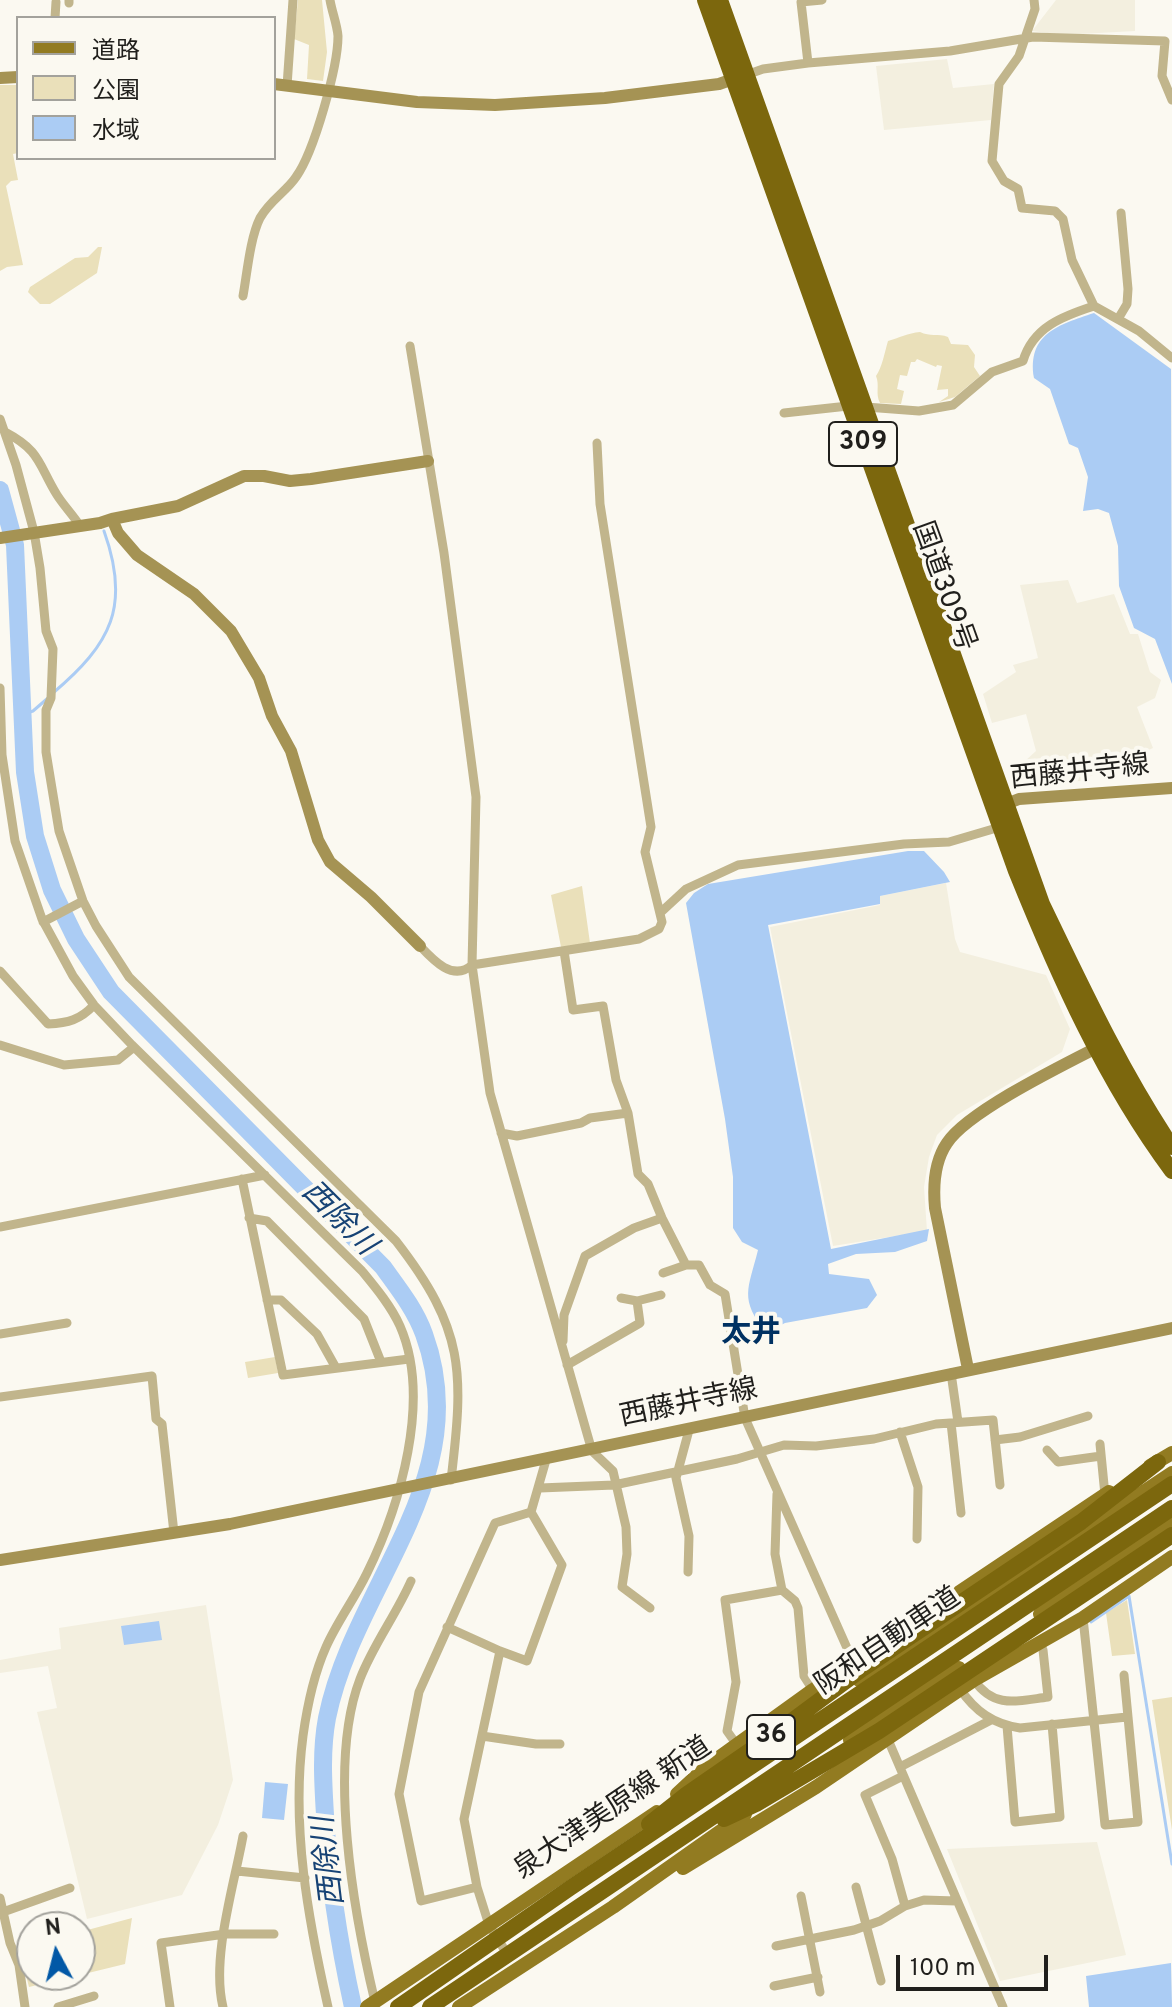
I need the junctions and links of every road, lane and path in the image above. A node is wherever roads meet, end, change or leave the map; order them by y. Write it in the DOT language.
graph roads {
  1 [pos="293,0"];
  2 [pos="330,0"];
  3 [pos="705,0"];
  4 [pos="720,0"];
  5 [pos="822,0"];
  6 [pos="1034,0"];
  7 [pos="1026,39"];
  8 [pos="808,63"];
  9 [pos="740,77"];
  10 [pos="281,85"];
  11 [pos="329,91"];
  12 [pos="1172,100"];
  13 [pos="1121,213"];
  14 [pos="243,296"];
  15 [pos="1094,306"];
  16 [pos="1118,319"];
  17 [pos="410,346"];
  18 [pos="1171,354"];
  19 [pos="859,408"];
  20 [pos="784,413"];
  21 [pos="0,419"];
  22 [pos="5,432"];
  23 [pos="597,443"];
  24 [pos="428,461"];
  25 [pos="112,519"];
  26 [pos="80,526"];
  27 [pos="34,532"];
  28 [pos="0,538"];
  29 [pos="0,688"];
  30 [pos="1172,788"];
  31 [pos="1001,806"];
  32 [pos="1000,827"];
  33 [pos="80,903"];
  34 [pos="660,913"];
  35 [pos="46,920"];
  36 [pos="420,946"];
  37 [pos="564,951"];
  38 [pos="472,965"];
  39 [pos="0,971"];
  40 [pos="94,1005"];
  41 [pos="1103,1044"];
  42 [pos="0,1045"];
  43 [pos="134,1047"];
  44 [pos="628,1113"];
  45 [pos="501,1133"];
  46 [pos="1172,1147"];
  47 [pos="1172,1171"];
  48 [pos="265,1175"];
  49 [pos="242,1179"];
  50 [pos="249,1218"];
  51 [pos="662,1218"];
  52 [pos="0,1227"];
  53 [pos="686,1265"];
  54 [pos="663,1273"];
  55 [pos="661,1295"];
  56 [pos="621,1298"];
  57 [pos="267,1300"];
  58 [pos="637,1301"];
  59 [pos="67,1323"];
  60 [pos="1172,1328"];
  61 [pos="0,1334"];
  62 [pos="562,1348"];
  63 [pos="409,1359"];
  64 [pos="381,1362"];
  65 [pos="567,1365"];
  66 [pos="336,1368"];
  67 [pos="968,1369"];
  68 [pos="951,1373"];
  69 [pos="0,1397"];
  70 [pos="1088,1416"];
  71 [pos="745,1418"];
  72 [pos="954,1423"];
  73 [pos="689,1430"];
  74 [pos="900,1432"];
  75 [pos="995,1440"];
  76 [pos="1100,1444"];
  77 [pos="1047,1450"];
  78 [pos="592,1451"];
  79 [pos="758,1451"];
  80 [pos="1101,1456"];
  81 [pos="1165,1458"];
  82 [pos="546,1460"];
  83 [pos="677,1472"];
  84 [pos="1172,1473"];
  85 [pos="448,1480"];
  86 [pos="1172,1484"];
  87 [pos="614,1485"];
  88 [pos="1000,1485"];
  89 [pos="540,1488"];
  90 [pos="402,1490"];
  91 [pos="777,1490"];
  92 [pos="1105,1495"];
  93 [pos="1172,1508"];
  94 [pos="531,1512"];
  95 [pos="961,1513"];
  96 [pos="1172,1524"];
  97 [pos="174,1533"];
  98 [pos="1172,1535"];
  99 [pos="917,1539"];
  100 [pos="1172,1545"];
  101 [pos="1172,1557"];
  102 [pos="0,1560"];
  103 [pos="688,1572"];
  104 [pos="411,1581"];
  105 [pos="782,1590"];
  106 [pos="650,1608"];
  107 [pos="1083,1618"];
  108 [pos="447,1627"];
  109 [pos="1040,1644"];
  110 [pos="500,1651"];
  111 [pos="854,1663"];
  112 [pos="1124,1675"];
  113 [pos="861,1679"];
  114 [pos="966,1681"];
  115 [pos="813,1690"];
  116 [pos="1127,1717"];
  117 [pos="879,1720"];
  118 [pos="991,1720"];
  119 [pos="1094,1720"];
  120 [pos="1052,1724"];
  121 [pos="1007,1726"];
  122 [pos="482,1736"];
  123 [pos="887,1739"];
  124 [pos="560,1744"];
  125 [pos="737,1745"];
  126 [pos="901,1772"];
  127 [pos="663,1808"];
  128 [pos="243,1836"];
  129 [pos="676,1842"];
  130 [pos="237,1871"];
  131 [pos="305,1878"];
  132 [pos="477,1887"];
  133 [pos="856,1887"];
  134 [pos="70,1888"];
  135 [pos="570,1888"];
  136 [pos="801,1896"];
  137 [pos="956,1901"];
  138 [pos="1,1906"];
  139 [pos="905,1906"];
  140 [pos="613,1907"];
  141 [pos="489,1925"];
  142 [pos="867,1926"];
  143 [pos="225,1934"];
  144 [pos="274,1934"];
  145 [pos="811,1941"];
  146 [pos="5,1944"];
  147 [pos="776,1946"];
  148 [pos="516,1969"];
  149 [pos="818,1977"];
  150 [pos="881,1981"];
  151 [pos="774,1986"];
  152 [pos="820,1992"];
  153 [pos="94,1996"];
  154 [pos="371,2004"];
  155 [pos="25,2007"];
  156 [pos="58,2007"];
  157 [pos="170,2007"];
  158 [pos="223,2007"];
  159 [pos="328,2007"];
  160 [pos="398,2007"];
  161 [pos="430,2007"];
  162 [pos="459,2007"];
  163 [pos="1003,2007"];
  1 -- 10 [label="street"];
  2 -- 11 [label="street"];
  3 -- 9 [label="highway, 国道309号 / 309"];
  4 -- 9 [label="highway, 国道309号 / 309"];
  5 -- 8 [label="street"];
  6 -- 7 [label="street"];
  7 -- 8 [label="street"];
  7 -- 12 [label="street"];
  7 -- 15 [label="street"];
  8 -- 9 [label="street"];
  9 -- 11 [label="street"];
  9 -- 19 [label="highway, 国道309号 / 309"];
  10 -- 11 [label="street"];
  11 -- 14 [label="street"];
  13 -- 16 [label="street"];
  15 -- 16 [label="street"];
  15 -- 19 [label="street"];
  16 -- 18 [label="street"];
  17 -- 24 [label="street"];
  19 -- 20 [label="street"];
  19 -- 31 [label="highway, 国道309号 / 309"];
  21 -- 22 [label="street"];
  22 -- 26 [label="street"];
  22 -- 27 [label="street"];
  23 -- 34 [label="street"];
  24 -- 25 [label="street"];
  24 -- 38 [label="street"];
  25 -- 26 [label="street"];
  25 -- 36 [label="street"];
  26 -- 27 [label="street"];
  27 -- 28 [label="street"];
  27 -- 33 [label="street"];
  29 -- 35 [label="street"];
  30 -- 31 [label="street, 西藤井寺線"];
  31 -- 32 [label="highway, 国道309号 / 309"];
  31 -- 41 [label="highway, 国道309号 / 309"];
  32 -- 34 [label="street"];
  32 -- 41 [label="highway, 国道309号 / 309"];
  33 -- 35 [label="street"];
  33 -- 85 [label="street"];
  34 -- 37 [label="street"];
  35 -- 40 [label="street"];
  36 -- 38 [label="street"];
  37 -- 38 [label="street"];
  37 -- 44 [label="street"];
  38 -- 45 [label="street"];
  39 -- 40 [label="street"];
  40 -- 43 [label="street"];
  41 -- 46 [label="highway, 国道309号 / 309"];
  41 -- 47 [label="highway, 国道309号 / 309"];
  41 -- 67 [label="street"];
  42 -- 43 [label="street"];
  43 -- 48 [label="street"];
  44 -- 45 [label="street"];
  44 -- 51 [label="street"];
  45 -- 62 [label="street"];
  48 -- 49 [label="street"];
  48 -- 63 [label="street"];
  49 -- 50 [label="street"];
  49 -- 52 [label="street"];
  50 -- 57 [label="street"];
  50 -- 64 [label="street"];
  51 -- 53 [label="street"];
  51 -- 62 [label="street"];
  53 -- 54 [label="street"];
  53 -- 71 [label="street"];
  55 -- 58 [label="street"];
  56 -- 58 [label="street"];
  57 -- 66 [label="street"];
  57 -- 66 [label="street"];
  58 -- 65 [label="street"];
  59 -- 61 [label="street"];
  60 -- 67 [label="street, 西藤井寺線"];
  62 -- 65 [label="street"];
  63 -- 64 [label="street"];
  63 -- 90 [label="street"];
  64 -- 66 [label="street"];
  65 -- 78 [label="street"];
  67 -- 68 [label="street, 西藤井寺線"];
  68 -- 71 [label="street, 西藤井寺線"];
  68 -- 72 [label="street"];
  69 -- 97 [label="street"];
  70 -- 75 [label="street"];
  71 -- 73 [label="street, 西藤井寺線"];
  71 -- 79 [label="street"];
  72 -- 74 [label="street"];
  72 -- 75 [label="street"];
  72 -- 95 [label="street"];
  73 -- 78 [label="street, 西藤井寺線"];
  73 -- 83 [label="street"];
  74 -- 79 [label="street"];
  74 -- 99 [label="street"];
  75 -- 88 [label="street"];
  76 -- 80 [label="street"];
  77 -- 80 [label="street"];
  78 -- 82 [label="street, 西藤井寺線"];
  78 -- 87 [label="street"];
  79 -- 83 [label="street"];
  79 -- 91 [label="street"];
  80 -- 92 [label="street"];
  81 -- 92 [label="main road, 36"];
  81 -- 135 [label="highway"];
  82 -- 85 [label="street, 西藤井寺線"];
  82 -- 89 [label="street"];
  83 -- 87 [label="street"];
  83 -- 103 [label="street"];
  84 -- 113 [label="main road, 泉大津美原線 新道 / 36"];
  85 -- 90 [label="street, 西藤井寺線"];
  86 -- 135 [label="highway, 阪和自動車道"];
  87 -- 89 [label="street"];
  87 -- 106 [label="street"];
  89 -- 94 [label="street"];
  90 -- 97 [label="street, 西藤井寺線"];
  90 -- 131 [label="street"];
  91 -- 105 [label="street"];
  91 -- 111 [label="street"];
  92 -- 111 [label="main road, 36"];
  93 -- 129 [label="highway, 阪和自動車道"];
  94 -- 108 [label="street"];
  94 -- 110 [label="street"];
  96 -- 117 [label="main road, 36"];
  97 -- 102 [label="street, 西藤井寺線"];
  98 -- 114 [label="highway"];
  100 -- 114 [label="highway"];
  101 -- 107 [label="main road, 36"];
  104 -- 154 [label="street"];
  105 -- 115 [label="street"];
  105 -- 125 [label="street"];
  107 -- 109 [label="main road, 36"];
  107 -- 119 [label="street"];
  108 -- 110 [label="street"];
  108 -- 132 [label="street"];
  109 -- 114 [label="main road, 36"];
  109 -- 114 [label="street"];
  110 -- 122 [label="street"];
  111 -- 113 [label="street"];
  111 -- 115 [label="main road, 36"];
  112 -- 116 [label="street"];
  113 -- 117 [label="street"];
  113 -- 127 [label="main road, 泉大津美原線 新道 / 36"];
  114 -- 118 [label="street"];
  114 -- 123 [label="main road, 36"];
  114 -- 129 [label="highway"];
  115 -- 125 [label="main road, 36"];
  116 -- 119 [label="street"];
  116 -- 119 [label="street"];
  117 -- 123 [label="street"];
  117 -- 140 [label="main road, 36"];
  118 -- 121 [label="street"];
  118 -- 126 [label="street"];
  119 -- 120 [label="street"];
  120 -- 121 [label="street"];
  120 -- 121 [label="street"];
  122 -- 124 [label="street"];
  122 -- 132 [label="street"];
  123 -- 126 [label="street"];
  123 -- 140 [label="main road, 36"];
  125 -- 127 [label="main road, 36"];
  126 -- 137 [label="street"];
  126 -- 139 [label="street"];
  127 -- 141 [label="main road, 泉大津美原線 新道 / 36"];
  128 -- 130 [label="street"];
  129 -- 161 [label="highway, 阪和自動車道"];
  130 -- 131 [label="street"];
  130 -- 143 [label="street"];
  131 -- 159 [label="street"];
  132 -- 141 [label="street"];
  133 -- 142 [label="street"];
  134 -- 138 [label="street"];
  135 -- 160 [label="highway, 阪和自動車道"];
  136 -- 145 [label="street"];
  137 -- 139 [label="street"];
  137 -- 163 [label="street"];
  138 -- 146 [label="street"];
  139 -- 142 [label="street"];
  140 -- 148 [label="main road, 36"];
  141 -- 148 [label="street"];
  141 -- 154 [label="main road, 泉大津美原線 新道 / 36"];
  142 -- 145 [label="street"];
  142 -- 150 [label="street"];
  143 -- 144 [label="street"];
  143 -- 157 [label="street"];
  143 -- 158 [label="street"];
  145 -- 147 [label="street"];
  145 -- 149 [label="street"];
  146 -- 155 [label="street"];
  148 -- 162 [label="main road, 36"];
  149 -- 151 [label="street"];
  149 -- 152 [label="street"];
  153 -- 156 [label="street"];
}
